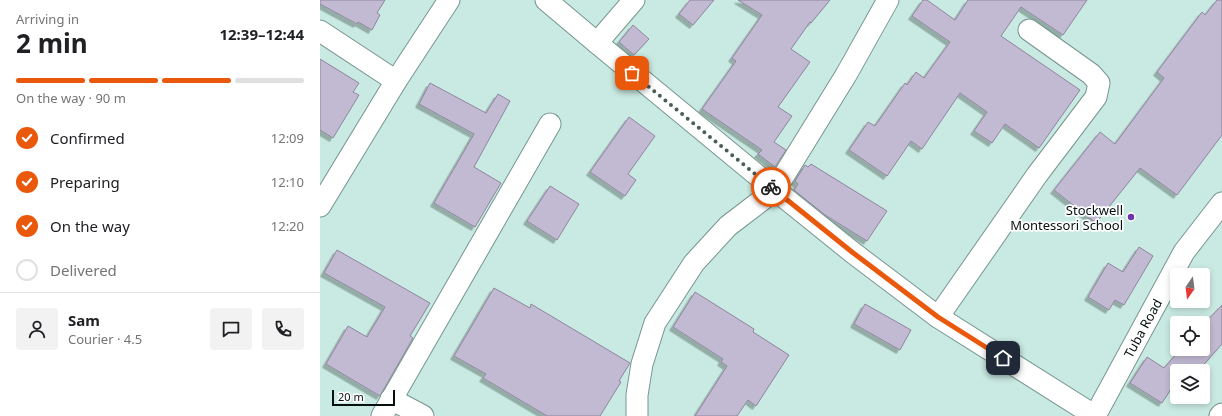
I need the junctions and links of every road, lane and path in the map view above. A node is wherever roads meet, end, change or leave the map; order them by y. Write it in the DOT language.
graph roads {
  1 [pos="449,0"];
  2 [pos="546,0"];
  3 [pos="634,0"];
  4 [pos="888,0"];
  5 [pos="1029,30"];
  6 [pos="320,31"];
  7 [pos="597,43"];
  8 [pos="396,81"];
  9 [pos="550,124"];
  10 [pos="775,190"];
  11 [pos="1222,203"];
  12 [pos="320,206"];
  13 [pos="938,317"];
  14 [pos="386,407"];
  15 [pos="423,416"];
  16 [pos="637,416"];
  17 [pos="1095,416"];
  1 -- 8 [label="street"];
  2 -- 7 [label="street"];
  3 -- 7 [label="street"];
  4 -- 10 [label="street"];
  5 -- 13 [label="street"];
  6 -- 8 [label="street"];
  7 -- 10 [label="street"];
  8 -- 12 [label="street"];
  9 -- 14 [label="street"];
  10 -- 13 [label="street"];
  10 -- 16 [label="street"];
  11 -- 17 [label="street, Tuba Road"];
  13 -- 17 [label="street"];
  14 -- 15 [label="street"];
}
